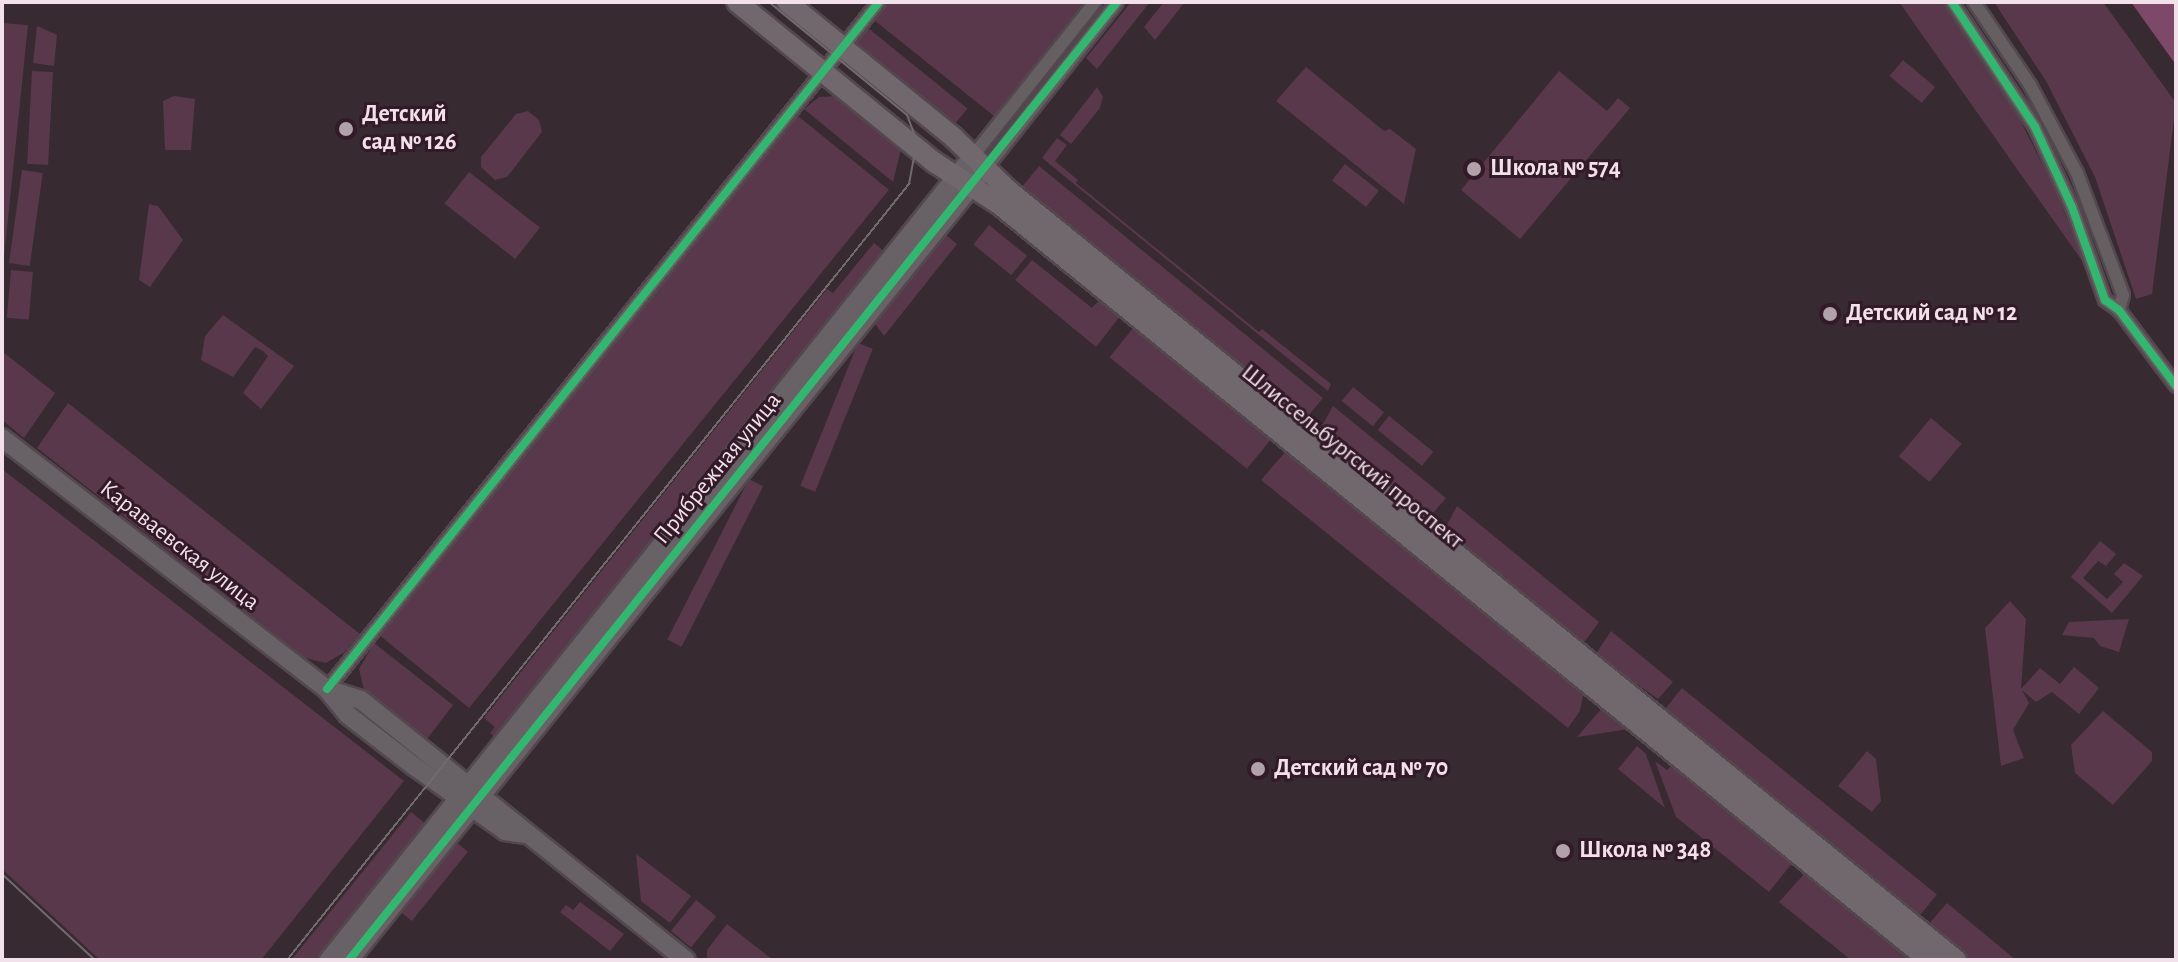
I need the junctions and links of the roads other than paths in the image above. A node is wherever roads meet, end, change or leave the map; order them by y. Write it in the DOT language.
graph roads {
  1 [pos="737,2"];
  2 [pos="787,2"];
  3 [pos="879,2"];
  4 [pos="1095,2"];
  5 [pos="1117,2"];
  6 [pos="1952,2"];
  7 [pos="1974,2"];
  8 [pos="843,47"];
  9 [pos="823,72"];
  10 [pos="979,162"];
  11 [pos="964,181"];
  12 [pos="2119,310"];
  13 [pos="2176,386"];
  14 [pos="2,438"];
  15 [pos="327,689"];
  16 [pos="462,789"];
  17 [pos="479,801"];
  18 [pos="329,960"];
  19 [pos="349,960"];
  20 [pos="686,960"];
  21 [pos="1929,960"];
  22 [pos="1956,960"];
  1 -- 9 [label="main road, Шлиссельбургский проспект"];
  2 -- 8 [label="main road, Шлиссельбургский проспект"];
  3 -- 8 [label="street"];
  4 -- 10 [label="street, Прибрежная улица"];
  5 -- 10 [label="street, Прибрежная улица"];
  6 -- 12 [label="street"];
  7 -- 12 [label="street"];
  8 -- 9 [label="street"];
  8 -- 10 [label="main road, Шлиссельбургский проспект"];
  9 -- 11 [label="main road, Шлиссельбургский проспект"];
  9 -- 15 [label="street"];
  10 -- 11 [label="street, Прибрежная улица"];
  10 -- 22 [label="main road, Шлиссельбургский проспект"];
  11 -- 16 [label="street, Прибрежная улица"];
  11 -- 17 [label="street, Прибрежная улица"];
  11 -- 21 [label="main road, Шлиссельбургский проспект"];
  12 -- 13 [label="street"];
  14 -- 15 [label="street, Караваевская улица"];
  15 -- 16 [label="street, Караваевская улица"];
  16 -- 17 [label="street, Караваевская улица"];
  16 -- 18 [label="street, Прибрежная улица"];
  17 -- 19 [label="street, Прибрежная улица"];
  17 -- 20 [label="street, Караваевская улица"];
}
